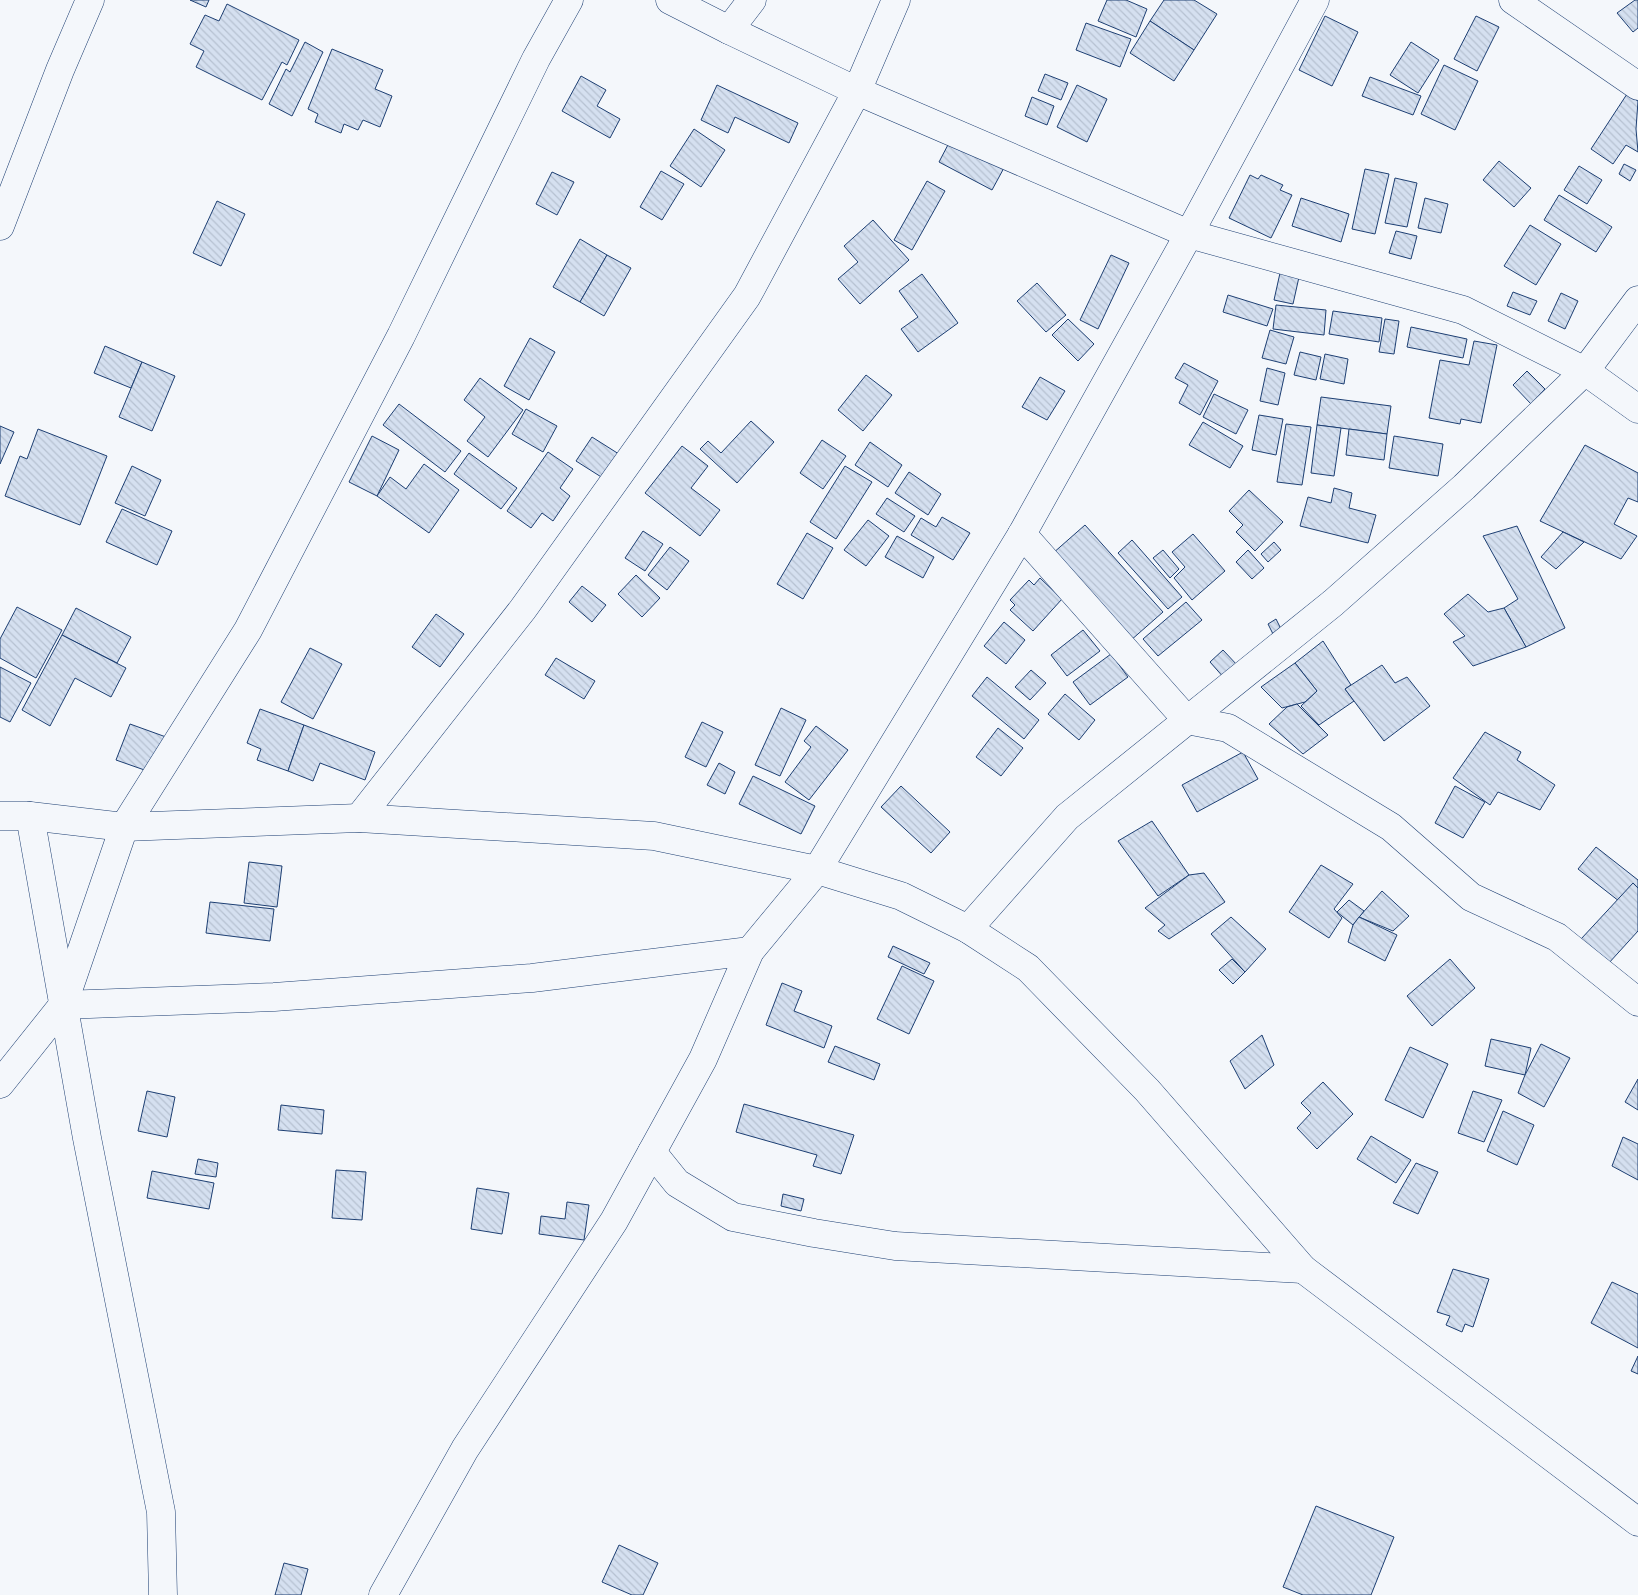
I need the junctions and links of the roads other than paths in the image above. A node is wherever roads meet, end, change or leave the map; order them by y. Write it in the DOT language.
graph roads {
  1 [pos="90,0"];
  2 [pos="569,0"];
  3 [pos="670,0"];
  4 [pos="752,0"];
  5 [pos="896,0"];
  6 [pos="1315,0"];
  7 [pos="1513,0"];
  8 [pos="730,30"];
  9 [pos="1638,86"];
  10 [pos="857,91"];
  11 [pos="0,226"];
  12 [pos="1189,234"];
  13 [pos="1638,300"];
  14 [pos="1585,371"];
  15 [pos="1638,409"];
  16 [pos="1022,534"];
  17 [pos="1187,720"];
  18 [pos="0,816"];
  19 [pos="30,816"];
  20 [pos="359,818"];
  21 [pos="124,827"];
  22 [pos="817,870"];
  23 [pos="968,928"];
  24 [pos="750,952"];
  25 [pos="1638,1002"];
  26 [pos="63,1004"];
  27 [pos="0,1084"];
  28 [pos="652,1152"];
  29 [pos="1303,1268"];
  30 [pos="1638,1522"];
  31 [pos="163,1595"];
  32 [pos="384,1595"];
  1 -- 11 [label="street"];
  2 -- 21 [label="street"];
  3 -- 8 [label="street"];
  4 -- 8 [label="street"];
  5 -- 10 [label="street"];
  6 -- 12 [label="street"];
  7 -- 9 [label="street"];
  8 -- 10 [label="street"];
  10 -- 12 [label="street"];
  10 -- 20 [label="street"];
  12 -- 14 [label="street"];
  12 -- 16 [label="street"];
  13 -- 14 [label="street"];
  14 -- 15 [label="street"];
  14 -- 17 [label="street"];
  16 -- 17 [label="street"];
  16 -- 22 [label="street"];
  17 -- 23 [label="street"];
  17 -- 25 [label="street"];
  18 -- 19 [label="street"];
  19 -- 21 [label="street"];
  19 -- 26 [label="street"];
  20 -- 21 [label="street"];
  20 -- 22 [label="street"];
  21 -- 26 [label="street"];
  22 -- 23 [label="street"];
  22 -- 24 [label="street"];
  23 -- 29 [label="street"];
  24 -- 26 [label="street"];
  24 -- 28 [label="street"];
  26 -- 27 [label="street"];
  26 -- 31 [label="street"];
  28 -- 29 [label="street"];
  28 -- 32 [label="street"];
  29 -- 30 [label="street"];
}
